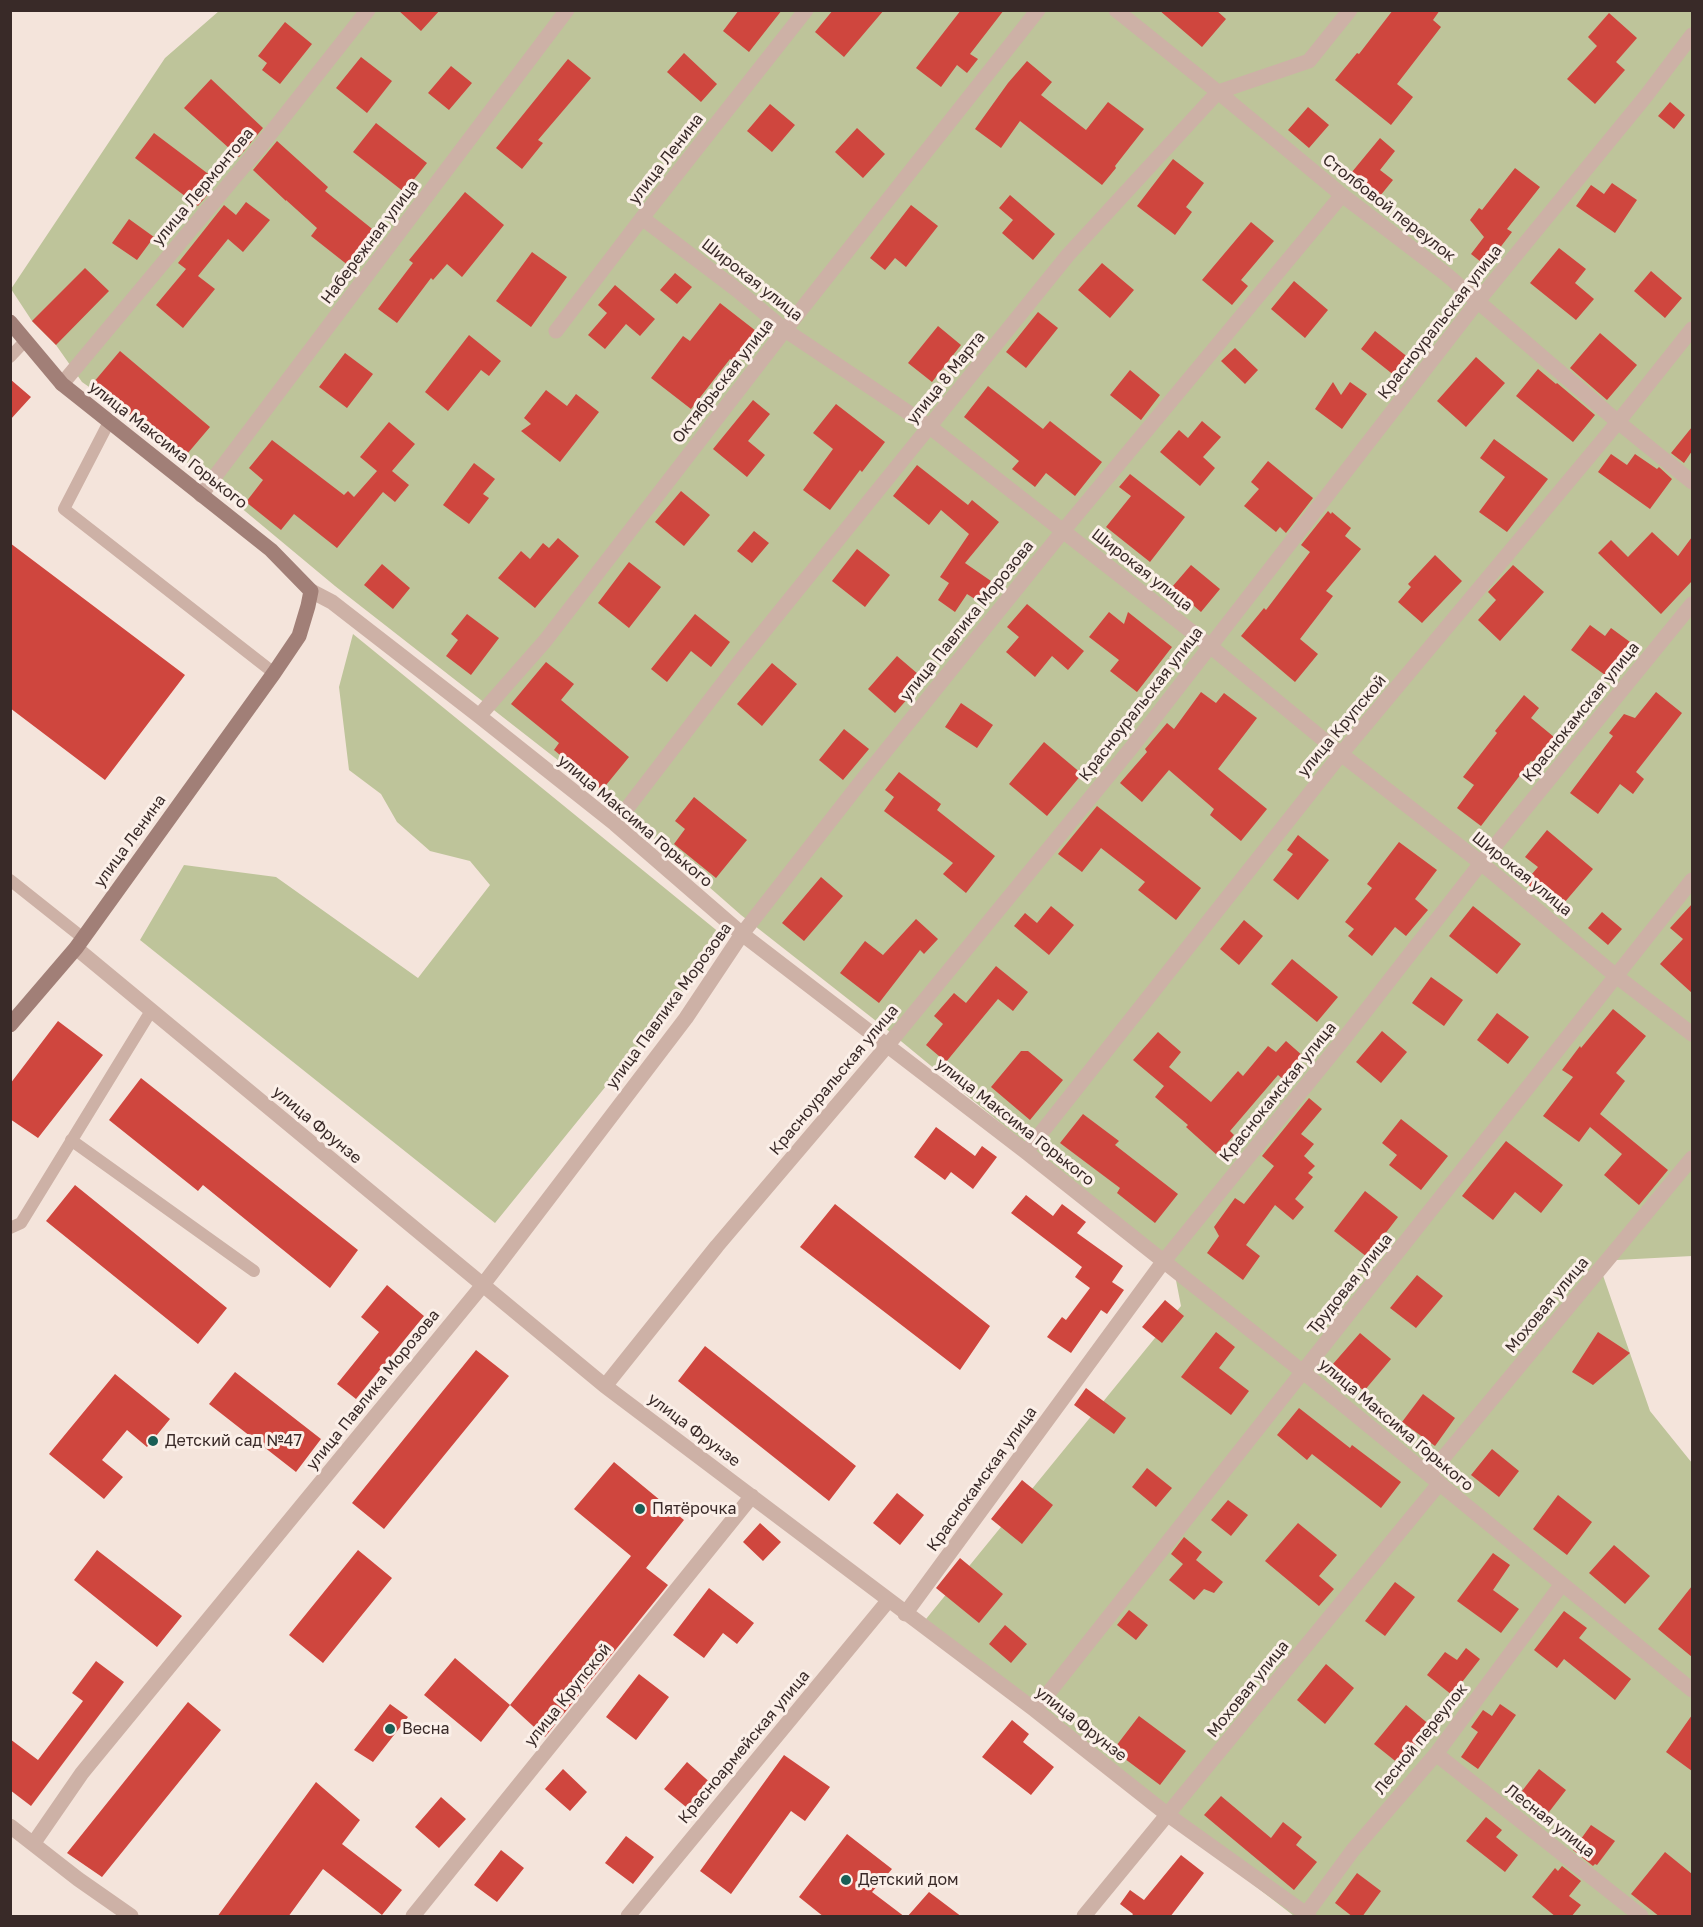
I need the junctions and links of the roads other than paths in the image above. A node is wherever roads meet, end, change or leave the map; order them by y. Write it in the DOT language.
graph roads {
  1 [pos="368,10"];
  2 [pos="567,10"];
  3 [pos="806,10"];
  4 [pos="1038,10"];
  5 [pos="1116,10"];
  6 [pos="1350,10"];
  7 [pos="1692,35"];
  8 [pos="1218,92"];
  9 [pos="1342,195"];
  10 [pos="642,218"];
  11 [pos="1478,302"];
  12 [pos="10,322"];
  13 [pos="1692,329"];
  14 [pos="785,330"];
  15 [pos="556,331"];
  16 [pos="26,340"];
  17 [pos="10,357"];
  18 [pos="62,384"];
  19 [pos="109,422"];
  20 [pos="1618,423"];
  21 [pos="930,427"];
  22 [pos="1692,482"];
  23 [pos="201,495"];
  24 [pos="1063,531"];
  25 [pos="311,591"];
  26 [pos="1692,604"];
  27 [pos="1210,646"];
  28 [pos="274,673"];
  29 [pos="479,716"];
  30 [pos="1341,754"];
  31 [pos="615,824"];
  32 [pos="1481,863"];
  33 [pos="10,880"];
  34 [pos="1692,880"];
  35 [pos="742,934"];
  36 [pos="79,943"];
  37 [pos="1616,976"];
  38 [pos="151,1011"];
  39 [pos="10,1025"];
  40 [pos="1692,1034"];
  41 [pos="887,1046"];
  42 [pos="71,1140"];
  43 [pos="1026,1152"];
  44 [pos="1692,1158"];
  45 [pos="10,1228"];
  46 [pos="1163,1262"];
  47 [pos="254,1271"];
  48 [pos="482,1286"];
  49 [pos="1303,1372"];
  50 [pos="605,1386"];
  51 [pos="1434,1480"];
  52 [pos="752,1496"];
  53 [pos="1562,1584"];
  54 [pos="888,1601"];
  55 [pos="905,1614"];
  56 [pos="1692,1690"];
  57 [pos="1035,1710"];
  58 [pos="1436,1754"];
  59 [pos="1168,1815"];
  60 [pos="10,1826"];
  61 [pos="33,1844"];
  62 [pos="1308,1915"];
  63 [pos="131,1917"];
  64 [pos="413,1917"];
  65 [pos="628,1917"];
  66 [pos="1084,1917"];
  67 [pos="1641,1917"];
  1 -- 18 [label="street, улица Лермонтова"];
  2 -- 23 [label="street, Набережная улица"];
  3 -- 10 [label="street, улица Ленина"];
  4 -- 14 [label="street, Октябрьская улица"];
  5 -- 8 [label="street, Столбовой переулок"];
  6 -- 8 [label="street, улица 8 Марта"];
  7 -- 11 [label="street, Красноуральская улица"];
  8 -- 9 [label="street, Столбовой переулок"];
  8 -- 21 [label="street, улица 8 Марта"];
  9 -- 11 [label="street, Столбовой переулок"];
  9 -- 24 [label="street, улица Павлика Морозова"];
  10 -- 14 [label="street, Широкая улица"];
  10 -- 15 [label="street, улица Ленина"];
  11 -- 20 [label="street, Столбовой переулок"];
  11 -- 27 [label="street, Красноуральская улица"];
  12 -- 16 [label="street, улица Максима Горького"];
  13 -- 20 [label="street, улица Крупской"];
  14 -- 21 [label="street, Широкая улица"];
  14 -- 29 [label="street, Октябрьская улица"];
  16 -- 17 [label="lane"];
  16 -- 18 [label="street, улица Максима Горького"];
  18 -- 19 [label="street, улица Максима Горького"];
  19 -- 23 [label="street, улица Максима Горького"];
  19 -- 28 [label="lane"];
  20 -- 22 [label="street, Столбовой переулок"];
  20 -- 30 [label="street, улица Крупской"];
  21 -- 24 [label="street, Широкая улица"];
  21 -- 31 [label="street, улица 8 Марта"];
  23 -- 25 [label="street, улица Максима Горького"];
  24 -- 27 [label="street, Широкая улица"];
  24 -- 35 [label="street, улица Павлика Морозова"];
  25 -- 28 [label="street"];
  25 -- 29 [label="street, улица Максима Горького"];
  26 -- 32 [label="street, Краснокамская улица"];
  27 -- 30 [label="street, Широкая улица"];
  27 -- 41 [label="street, Красноуральская улица"];
  28 -- 36 [label="street, улица Ленина"];
  29 -- 31 [label="street, улица Максима Горького"];
  30 -- 32 [label="street, Широкая улица"];
  30 -- 43 [label="street, улица Крупской"];
  31 -- 35 [label="street, улица Максима Горького"];
  32 -- 37 [label="street, Широкая улица"];
  32 -- 46 [label="street, Краснокамская улица"];
  33 -- 36 [label="lane"];
  34 -- 37 [label="street, Трудовая улица"];
  35 -- 41 [label="street, улица Максима Горького"];
  35 -- 48 [label="street, улица Павлика Морозова"];
  36 -- 38 [label="street, улица Фрунзе"];
  36 -- 39 [label="street, улица Ленина"];
  37 -- 40 [label="street, Широкая улица"];
  37 -- 49 [label="street, Трудовая улица"];
  38 -- 42 [label="lane"];
  38 -- 48 [label="street, улица Фрунзе"];
  41 -- 43 [label="street, улица Максима Горького"];
  41 -- 50 [label="street, Красноуральская улица"];
  42 -- 45 [label="lane"];
  42 -- 47 [label="lane"];
  43 -- 46 [label="street, улица Максима Горького"];
  44 -- 51 [label="street, Моховая улица"];
  46 -- 49 [label="street, улица Максима Горького"];
  46 -- 55 [label="street, Краснокамская улица"];
  48 -- 50 [label="street, улица Фрунзе"];
  48 -- 61 [label="street, улица Павлика Морозова"];
  49 -- 51 [label="street, улица Максима Горького"];
  49 -- 57 [label="street, Трудовая улица"];
  50 -- 52 [label="street, улица Фрунзе"];
  51 -- 53 [label="street, улица Максима Горького"];
  51 -- 59 [label="street, Моховая улица"];
  52 -- 54 [label="street, улица Фрунзе"];
  52 -- 64 [label="street, улица Крупской"];
  53 -- 56 [label="street, улица Максима Горького"];
  53 -- 58 [label="street, Лесной переулок"];
  54 -- 55 [label="street, улица Фрунзе"];
  54 -- 65 [label="street, Красноармейская улица"];
  55 -- 57 [label="street, улица Фрунзе"];
  57 -- 59 [label="street, улица Фрунзе"];
  58 -- 62 [label="street, Лесной переулок"];
  58 -- 67 [label="street, Лесная улица"];
  59 -- 62 [label="street, улица Фрунзе"];
  59 -- 66 [label="street, Моховая улица"];
  60 -- 61 [label="street"];
  61 -- 63 [label="street"];
}
